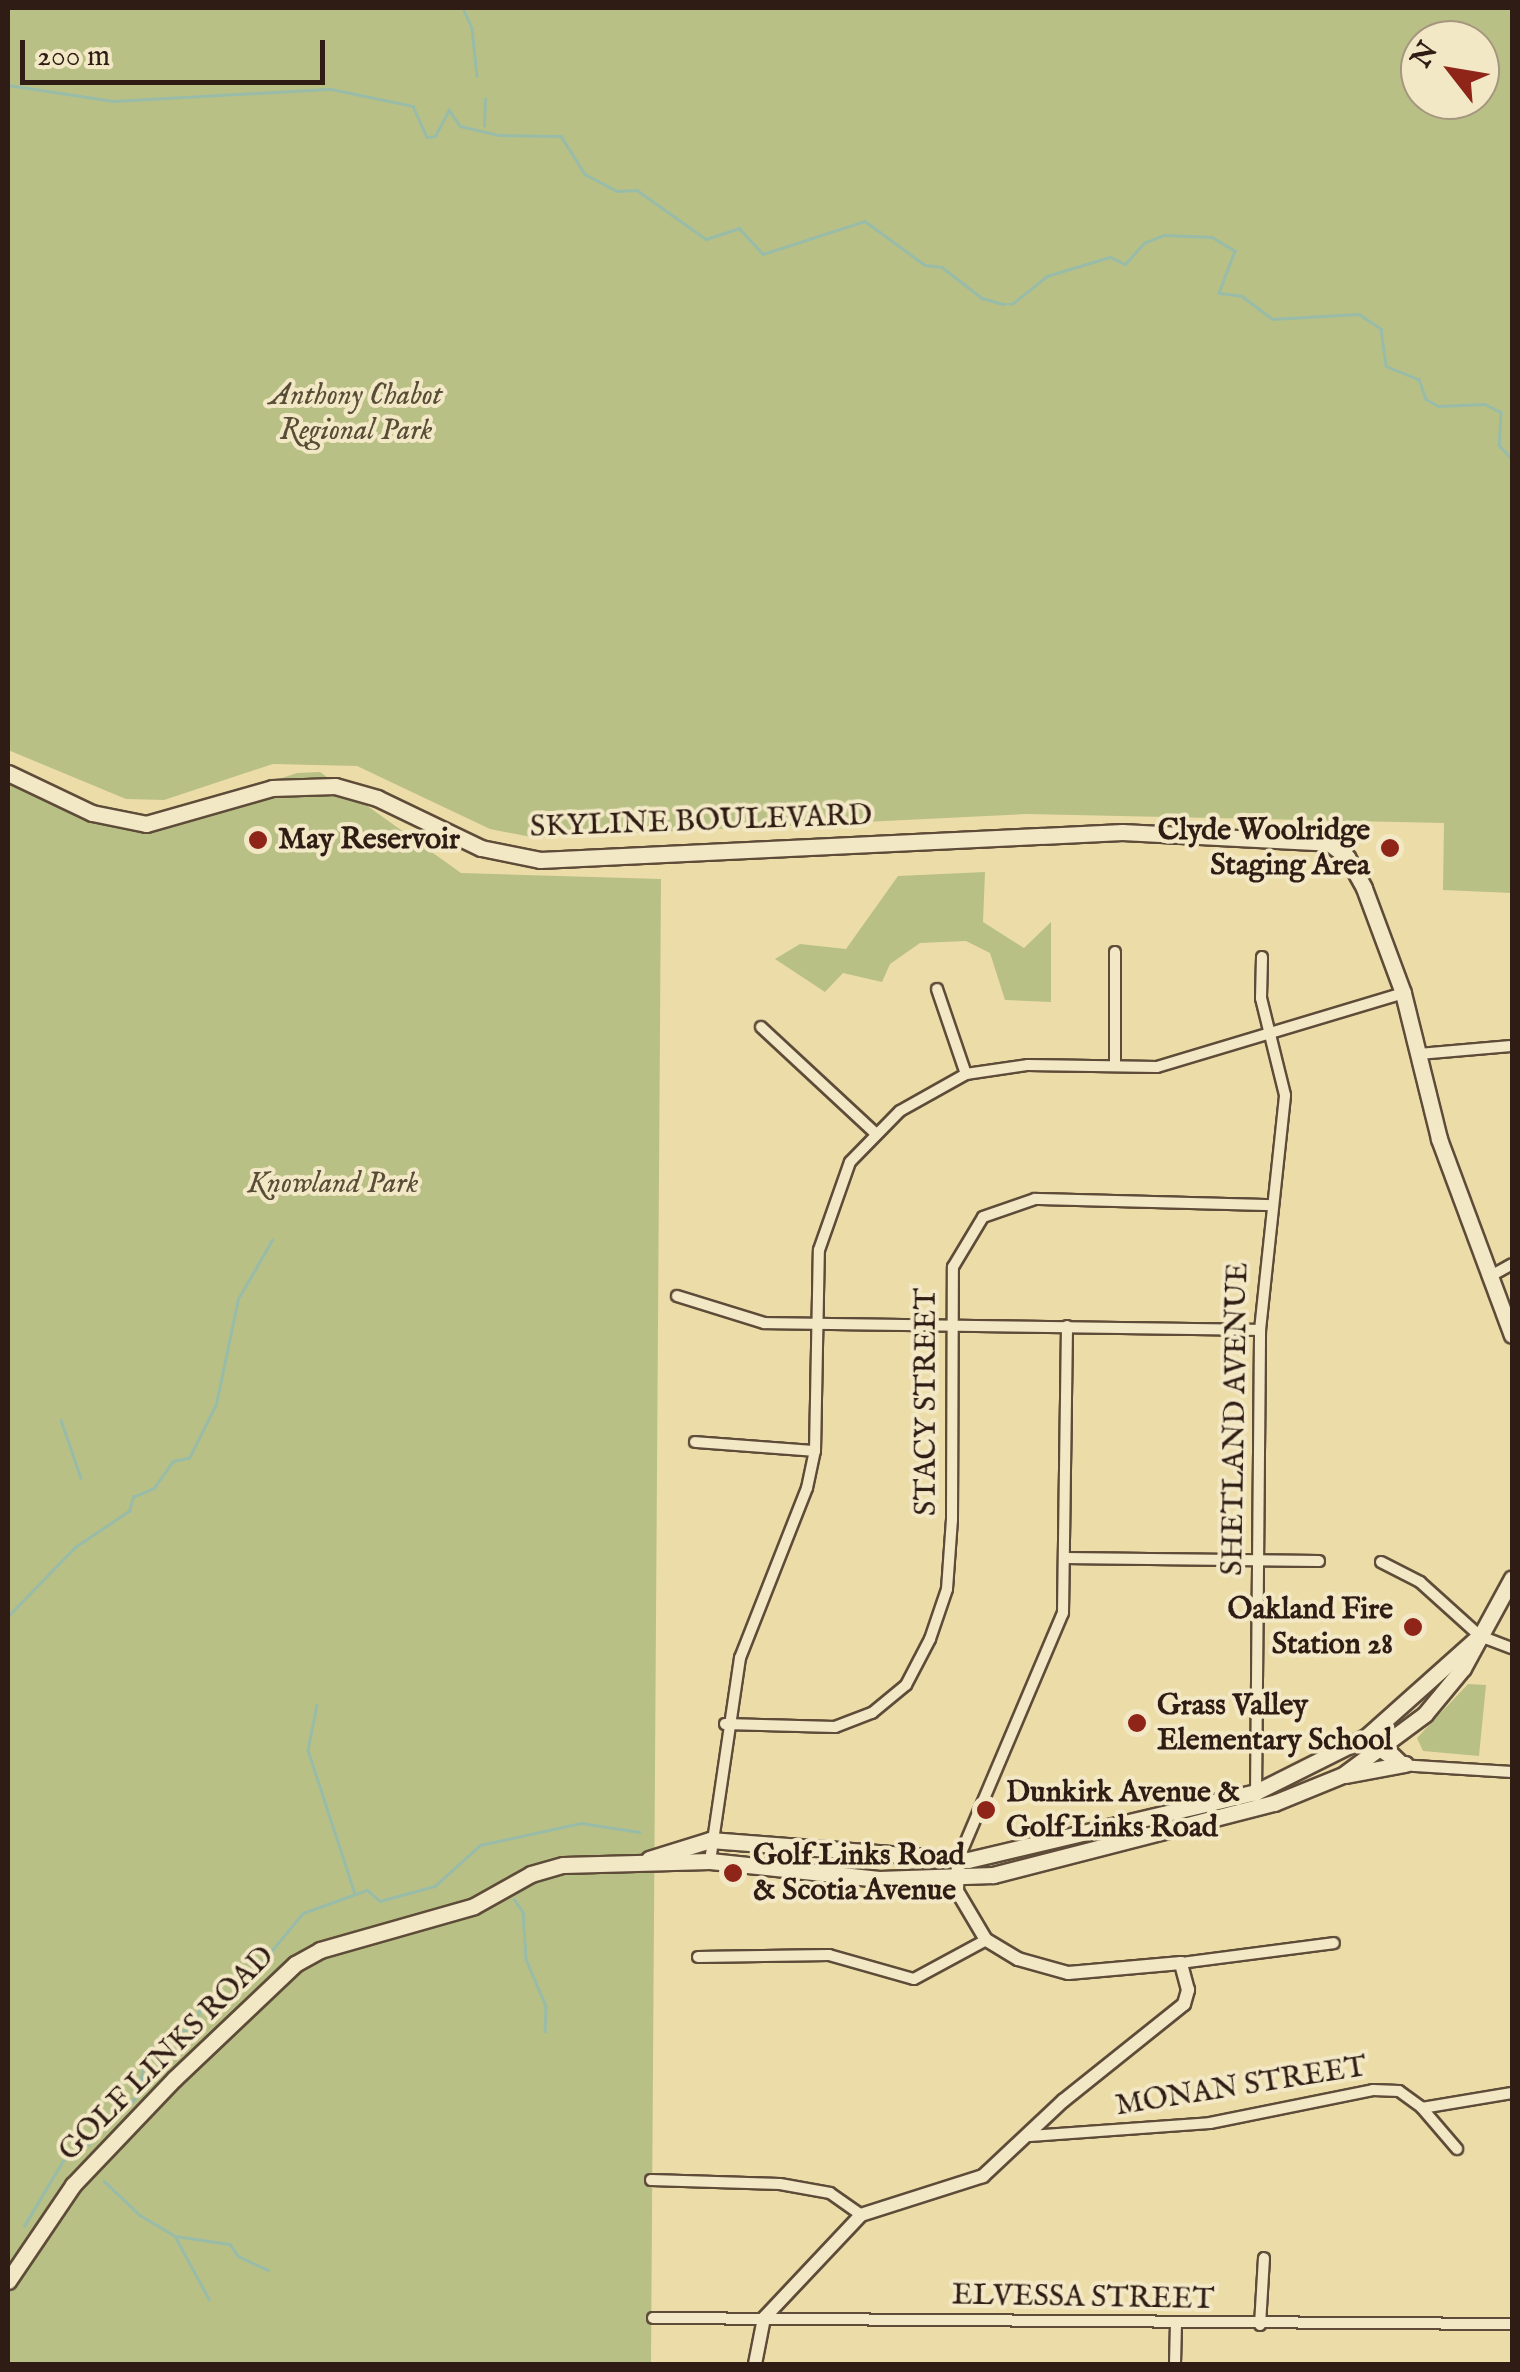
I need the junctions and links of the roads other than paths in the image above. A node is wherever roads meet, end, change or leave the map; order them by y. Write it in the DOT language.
graph roads {
  1 [pos="8,773"];
  2 [pos="1114,952"];
  3 [pos="1262,957"];
  4 [pos="938,989"];
  5 [pos="1402,993"];
  6 [pos="762,1026"];
  7 [pos="1272,1034"];
  8 [pos="1512,1046"];
  9 [pos="1418,1054"];
  10 [pos="1114,1064"];
  11 [pos="966,1074"];
  12 [pos="876,1134"];
  13 [pos="1270,1205"];
  14 [pos="1512,1264"];
  15 [pos="1489,1277"];
  16 [pos="677,1296"];
  17 [pos="816,1325"];
  18 [pos="951,1325"];
  19 [pos="1067,1326"];
  20 [pos="1260,1330"];
  21 [pos="1512,1335"];
  22 [pos="695,1442"];
  23 [pos="814,1451"];
  24 [pos="1065,1558"];
  25 [pos="1259,1560"];
  26 [pos="1319,1561"];
  27 [pos="1381,1562"];
  28 [pos="1512,1578"];
  29 [pos="1480,1636"];
  30 [pos="1512,1648"];
  31 [pos="726,1724"];
  32 [pos="1370,1734"];
  33 [pos="1381,1750"];
  34 [pos="1406,1764"];
  35 [pos="1512,1772"];
  36 [pos="1342,1776"];
  37 [pos="1257,1800"];
  38 [pos="710,1840"];
  39 [pos="958,1860"];
  40 [pos="710,1861"];
  41 [pos="636,1863"];
  42 [pos="954,1878"];
  43 [pos="986,1940"];
  44 [pos="1334,1943"];
  45 [pos="698,1957"];
  46 [pos="1181,1963"];
  47 [pos="1512,2094"];
  48 [pos="1422,2108"];
  49 [pos="1030,2136"];
  50 [pos="1457,2149"];
  51 [pos="651,2180"];
  52 [pos="861,2215"];
  53 [pos="1264,2258"];
  54 [pos="8,2280"];
  55 [pos="653,2318"];
  56 [pos="764,2318"];
  57 [pos="1176,2324"];
  58 [pos="1512,2324"];
  59 [pos="1260,2325"];
  60 [pos="754,2364"];
  61 [pos="1175,2364"];
  1 -- 5 [label="main road, SKYLINE BOULEVARD"];
  2 -- 10 [label="street"];
  3 -- 7 [label="street, SHETLAND AVENUE"];
  4 -- 11 [label="street"];
  5 -- 7 [label="street"];
  5 -- 9 [label="main road"];
  6 -- 12 [label="street"];
  7 -- 10 [label="street"];
  7 -- 13 [label="street, SHETLAND AVENUE"];
  8 -- 9 [label="street"];
  9 -- 15 [label="main road"];
  10 -- 11 [label="street"];
  11 -- 12 [label="street"];
  12 -- 17 [label="street"];
  13 -- 18 [label="street, STACY STREET"];
  13 -- 20 [label="street, SHETLAND AVENUE"];
  14 -- 15 [label="street"];
  15 -- 21 [label="main road"];
  16 -- 17 [label="street"];
  17 -- 18 [label="street"];
  17 -- 23 [label="street"];
  18 -- 19 [label="street"];
  18 -- 31 [label="street, STACY STREET"];
  19 -- 20 [label="street"];
  19 -- 24 [label="street"];
  20 -- 25 [label="street, SHETLAND AVENUE"];
  22 -- 23 [label="street"];
  23 -- 31 [label="street"];
  24 -- 25 [label="street"];
  24 -- 39 [label="street"];
  25 -- 26 [label="street"];
  25 -- 37 [label="street, SHETLAND AVENUE"];
  27 -- 29 [label="street"];
  28 -- 29 [label="main road, GOLF LINKS ROAD"];
  29 -- 30 [label="street"];
  29 -- 32 [label="main road, GOLF LINKS ROAD"];
  29 -- 33 [label="main road, GOLF LINKS ROAD"];
  31 -- 38 [label="street"];
  32 -- 33 [label="street"];
  32 -- 37 [label="main road, GOLF LINKS ROAD"];
  33 -- 34 [label="street"];
  33 -- 36 [label="main road, GOLF LINKS ROAD"];
  34 -- 35 [label="street"];
  34 -- 36 [label="main road"];
  36 -- 37 [label="main road, GOLF LINKS ROAD"];
  37 -- 39 [label="main road, GOLF LINKS ROAD"];
  37 -- 42 [label="main road, GOLF LINKS ROAD"];
  38 -- 39 [label="main road, GOLF LINKS ROAD"];
  38 -- 40 [label="street"];
  38 -- 41 [label="main road, GOLF LINKS ROAD"];
  39 -- 42 [label="street"];
  40 -- 41 [label="main road, GOLF LINKS ROAD"];
  40 -- 42 [label="main road, GOLF LINKS ROAD"];
  41 -- 54 [label="main road, GOLF LINKS ROAD"];
  42 -- 43 [label="street"];
  43 -- 45 [label="street"];
  43 -- 46 [label="street"];
  44 -- 46 [label="street"];
  46 -- 49 [label="street"];
  47 -- 48 [label="street"];
  48 -- 49 [label="street, MONAN STREET"];
  48 -- 50 [label="street"];
  49 -- 52 [label="street"];
  51 -- 52 [label="street"];
  52 -- 56 [label="street"];
  53 -- 59 [label="street"];
  55 -- 56 [label="street, ELVESSA STREET"];
  56 -- 57 [label="street, ELVESSA STREET"];
  56 -- 60 [label="street"];
  57 -- 59 [label="street, ELVESSA STREET"];
  57 -- 61 [label="street"];
  58 -- 59 [label="street, ELVESSA STREET"];
}
